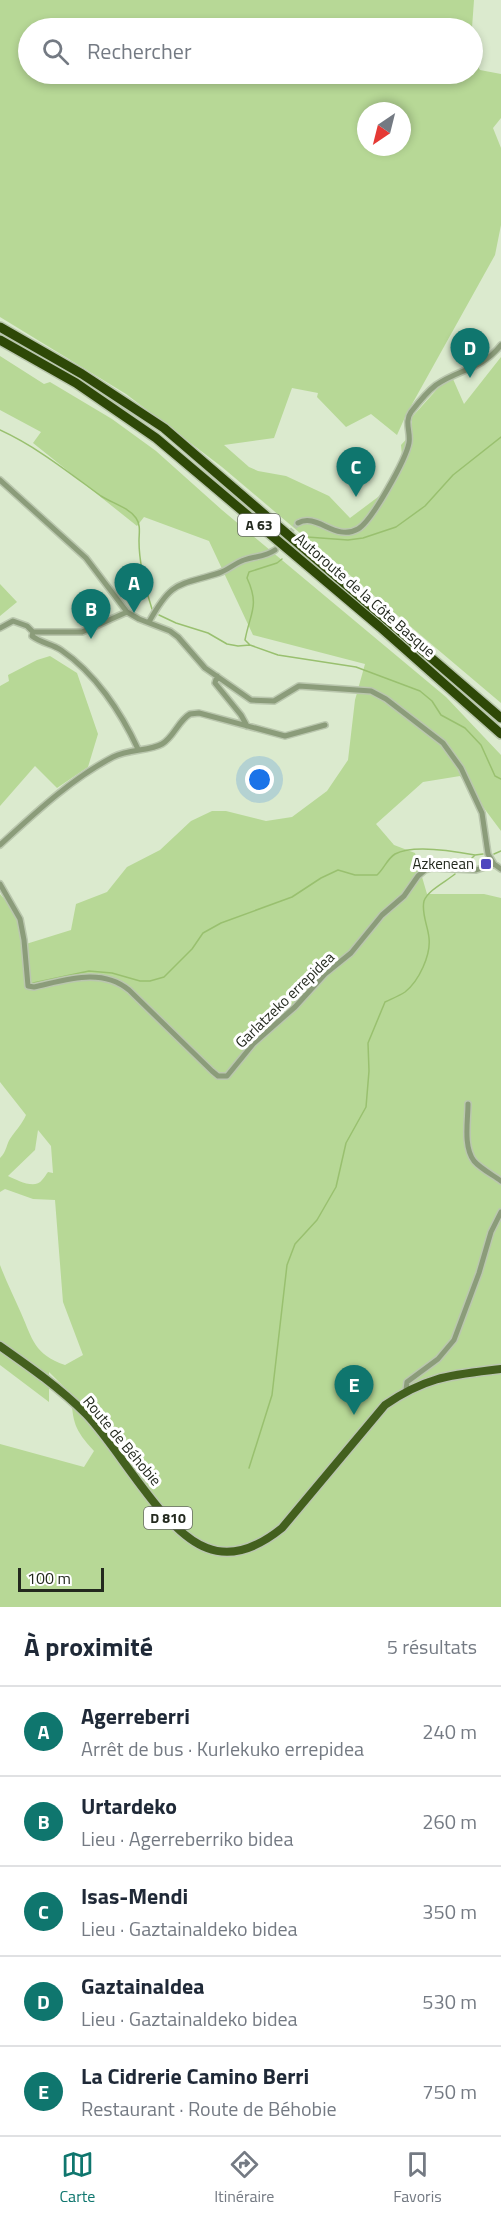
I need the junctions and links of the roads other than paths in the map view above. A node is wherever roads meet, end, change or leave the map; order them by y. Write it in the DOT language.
graph roads {
  1 [pos="0,327"];
  2 [pos="0,340"];
  3 [pos="501,345"];
  4 [pos="0,480"];
  5 [pos="298,523"];
  6 [pos="275,550"];
  7 [pos="127,612"];
  8 [pos="149,622"];
  9 [pos="0,628"];
  10 [pos="33,632"];
  11 [pos="217,676"];
  12 [pos="501,718"];
  13 [pos="325,725"];
  14 [pos="247,726"];
  15 [pos="501,734"];
  16 [pos="138,748"];
  17 [pos="0,845"];
  18 [pos="494,864"];
  19 [pos="501,869"];
  20 [pos="0,884"];
  21 [pos="468,1104"];
  22 [pos="501,1181"];
  23 [pos="501,1212"];
  24 [pos="0,1346"];
  25 [pos="501,1369"];
  26 [pos="501,1374"];
  27 [pos="406,1390"];
  1 -- 12 [label="highway, Autoroute de la Côte Basque / A 63"];
  2 -- 15 [label="highway, Autoroute de la Côte Basque / A 63"];
  3 -- 5 [label="street"];
  4 -- 7 [label="street"];
  6 -- 8 [label="street"];
  7 -- 8 [label="street"];
  7 -- 10 [label="street"];
  8 -- 11 [label="street"];
  9 -- 10 [label="street"];
  10 -- 16 [label="street"];
  11 -- 14 [label="street"];
  11 -- 18 [label="street"];
  13 -- 14 [label="street"];
  14 -- 16 [label="street"];
  16 -- 17 [label="street"];
  18 -- 19 [label="street"];
  18 -- 20 [label="street, Garlatzeko errepidea"];
  21 -- 22 [label="street"];
  23 -- 27 [label="street"];
  24 -- 27 [label="main road, Route de Béhobie / D 810"];
  25 -- 27 [label="main road, Route de Béhobie / D 810"];
  26 -- 27 [label="main road, Route de Béhobie / D 810"];
}
